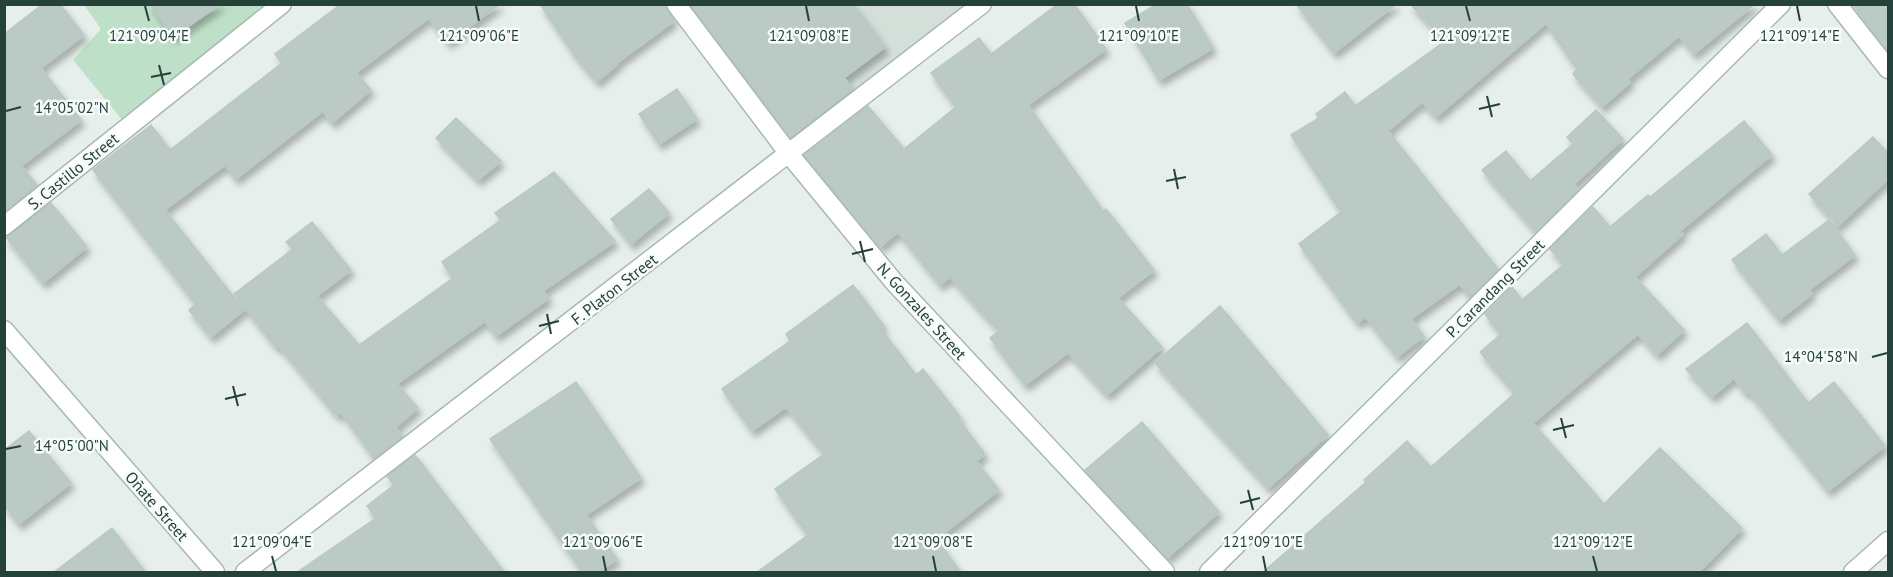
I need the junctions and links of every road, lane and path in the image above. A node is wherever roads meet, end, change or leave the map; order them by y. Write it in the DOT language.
graph roads {
  1 [pos="282,4"];
  2 [pos="676,4"];
  3 [pos="982,4"];
  4 [pos="1781,4"];
  5 [pos="1838,4"];
  6 [pos="1888,69"];
  7 [pos="789,154"];
  8 [pos="4,226"];
  9 [pos="4,330"];
  10 [pos="1888,541"];
  11 [pos="215,573"];
  12 [pos="245,573"];
  13 [pos="1165,573"];
  14 [pos="1209,573"];
  15 [pos="1853,573"];
  1 -- 8 [label="street, S. Castillo Street"];
  2 -- 7 [label="street, N. Gonzales Street"];
  3 -- 7 [label="street, F. Platon Street"];
  4 -- 14 [label="street, P. Carandang Street"];
  5 -- 6 [label="street"];
  7 -- 12 [label="street, F. Platon Street"];
  7 -- 13 [label="street, N. Gonzales Street"];
  9 -- 11 [label="street, Oñate Street"];
  10 -- 15 [label="street"];
}
